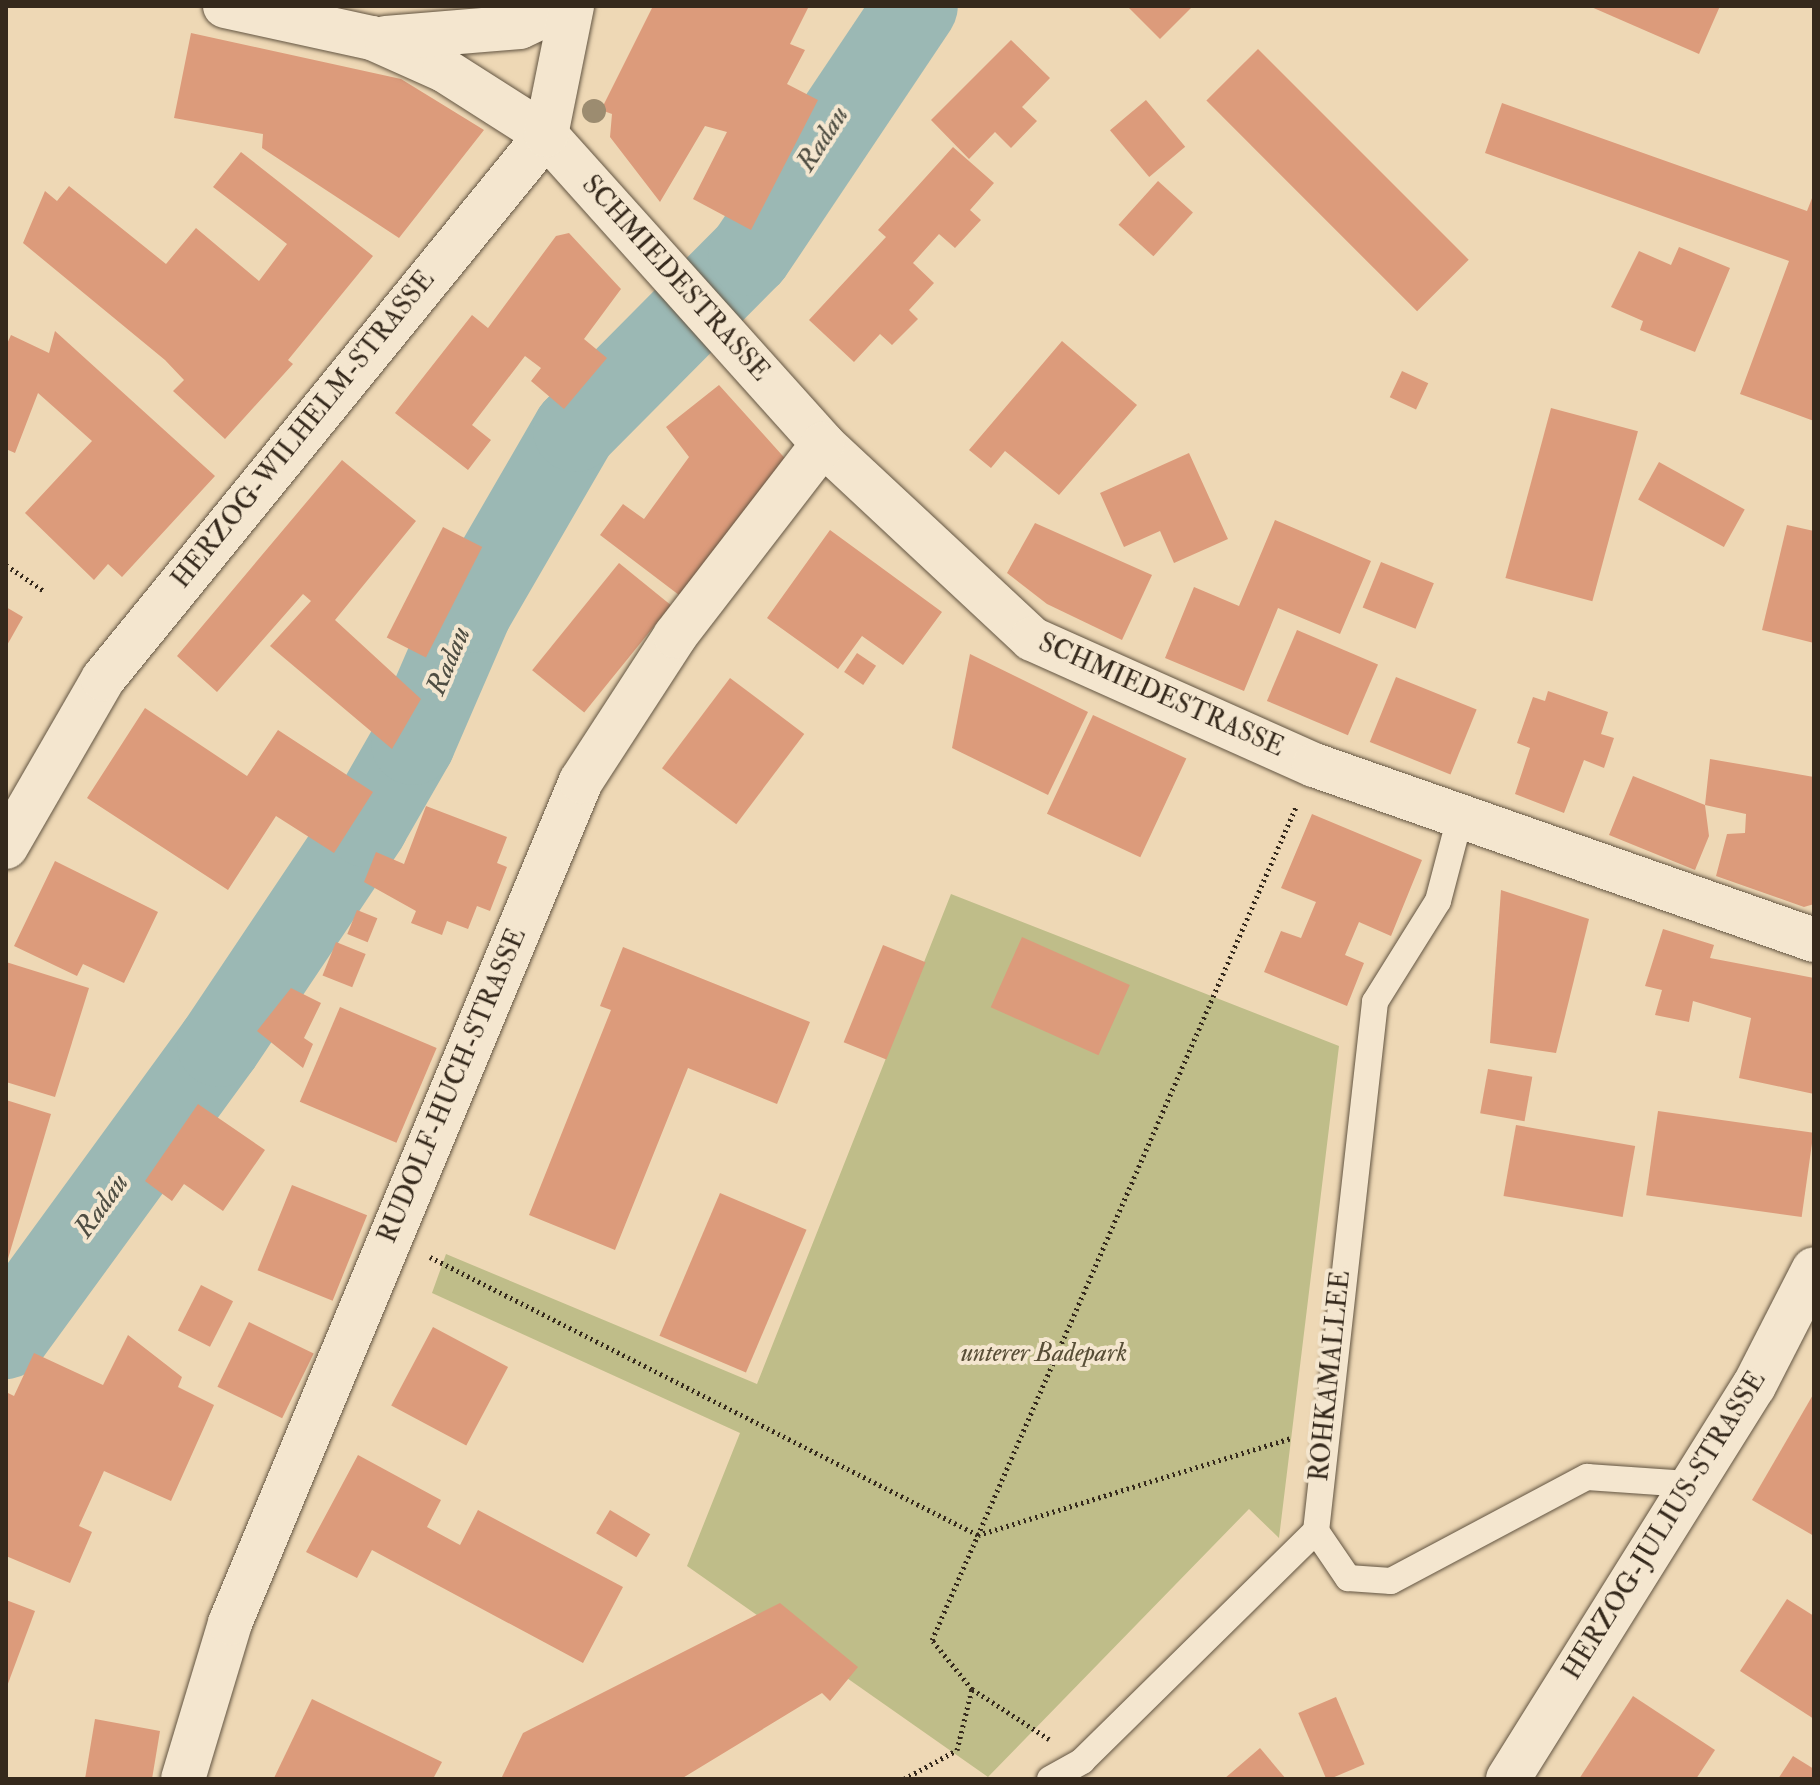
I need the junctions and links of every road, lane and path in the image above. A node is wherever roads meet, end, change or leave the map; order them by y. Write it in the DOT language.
graph roads {
  1 [pos="225,6"];
  2 [pos="564,6"];
  3 [pos="572,6"];
  4 [pos="372,38"];
  5 [pos="546,135"];
  6 [pos="823,444"];
  7 [pos="6,565"];
  8 [pos="44,591"];
  9 [pos="1314,765"];
  10 [pos="1459,821"];
  11 [pos="6,847"];
  12 [pos="1814,940"];
  13 [pos="390,1237"];
  14 [pos="1814,1269"];
  15 [pos="1323,1428"];
  16 [pos="1688,1484"];
  17 [pos="1316,1531"];
  18 [pos="978,1535"];
  19 [pos="972,1689"];
  20 [pos="1082,1761"];
  21 [pos="183,1779"];
  22 [pos="904,1779"];
  23 [pos="1050,1779"];
  24 [pos="1508,1779"];
  1 -- 4 [label="street"];
  2 -- 4 [label="street"];
  3 -- 5 [label="street, HERZOG-WILHELM-STRASSE"];
  4 -- 5 [label="street, SCHMIEDESTRASSE"];
  5 -- 6 [label="street, SCHMIEDESTRASSE"];
  5 -- 11 [label="street, HERZOG-WILHELM-STRASSE"];
  6 -- 9 [label="street, SCHMIEDESTRASSE"];
  6 -- 13 [label="street, RUDOLF-HUCH-STRASSE"];
  7 -- 8 [label="path"];
  9 -- 10 [label="street, SCHMIEDESTRASSE"];
  9 -- 18 [label="path"];
  10 -- 12 [label="street, SCHMIEDESTRASSE"];
  10 -- 15 [label="lane, ROHKAMALLEE"];
  13 -- 18 [label="path"];
  13 -- 21 [label="street, RUDOLF-HUCH-STRASSE"];
  14 -- 16 [label="street, HERZOG-JULIUS-STRASSE"];
  15 -- 17 [label="lane, ROHKAMALLEE"];
  15 -- 18 [label="path"];
  16 -- 17 [label="lane"];
  16 -- 24 [label="street, HERZOG-JULIUS-STRASSE"];
  17 -- 20 [label="lane"];
  18 -- 19 [label="path"];
  19 -- 20 [label="path"];
  19 -- 22 [label="path"];
  20 -- 23 [label="lane"];
}
